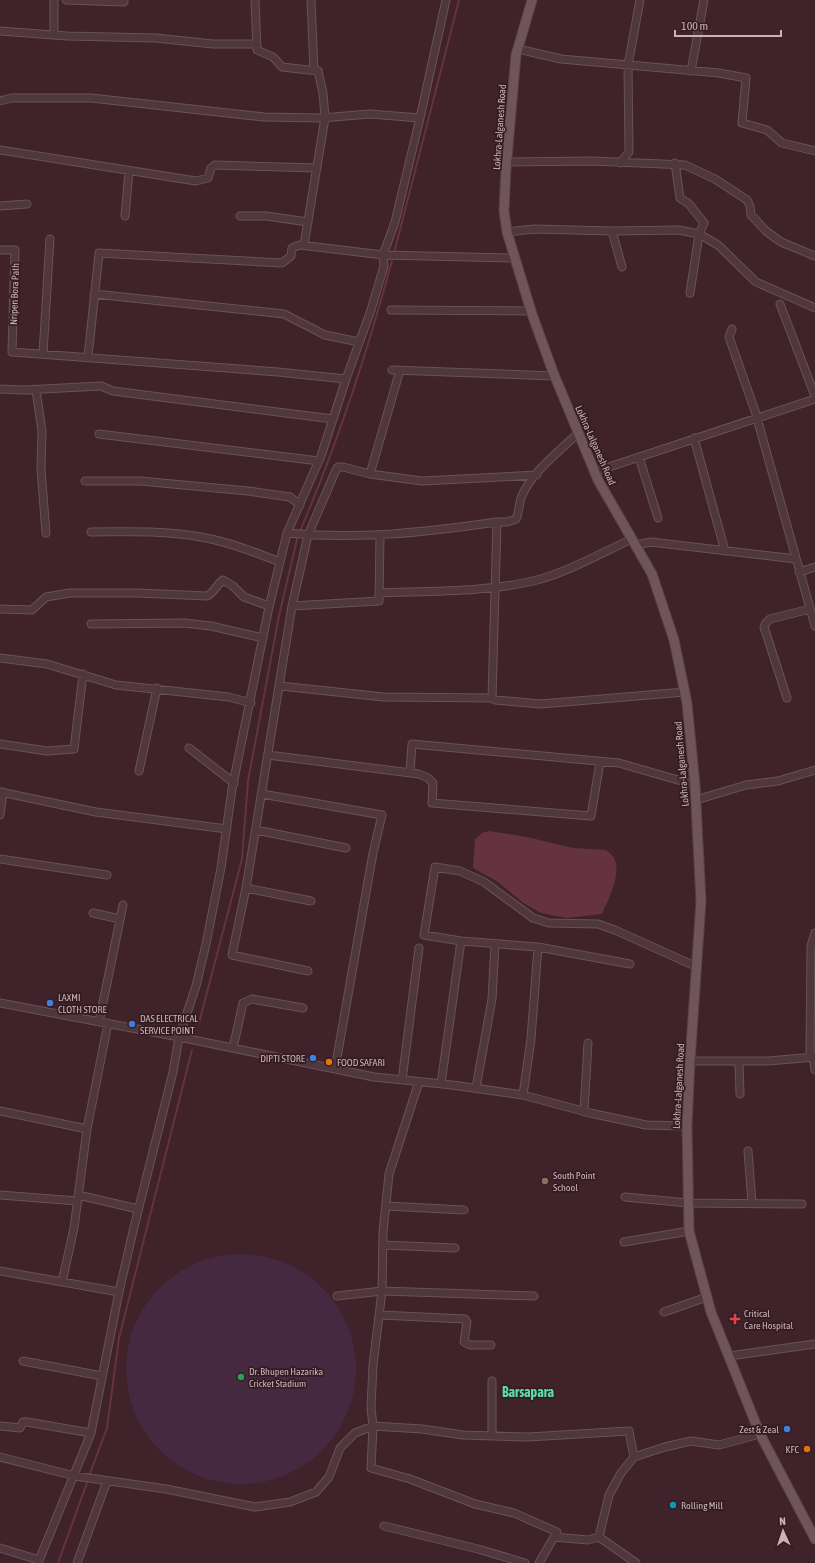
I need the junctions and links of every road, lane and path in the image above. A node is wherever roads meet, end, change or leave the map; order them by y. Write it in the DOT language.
graph roads {
  1 [pos="54,0"];
  2 [pos="66,0"];
  3 [pos="124,0"];
  4 [pos="255,0"];
  5 [pos="312,0"];
  6 [pos="446,0"];
  7 [pos="532,0"];
  8 [pos="640,0"];
  9 [pos="704,0"];
  10 [pos="0,31"];
  11 [pos="54,35"];
  12 [pos="257,44"];
  13 [pos="518,49"];
  14 [pos="628,65"];
  15 [pos="314,70"];
  16 [pos="691,71"];
  17 [pos="0,101"];
  18 [pos="325,118"];
  19 [pos="420,118"];
  20 [pos="0,150"];
  21 [pos="815,151"];
  22 [pos="507,162"];
  23 [pos="620,163"];
  24 [pos="675,163"];
  25 [pos="317,168"];
  26 [pos="129,171"];
  27 [pos="27,204"];
  28 [pos="0,206"];
  29 [pos="126,216"];
  30 [pos="240,216"];
  31 [pos="308,222"];
  32 [pos="612,231"];
  33 [pos="507,232"];
  34 [pos="699,234"];
  35 [pos="50,239"];
  36 [pos="304,245"];
  37 [pos="0,250"];
  38 [pos="386,255"];
  39 [pos="815,256"];
  40 [pos="515,258"];
  41 [pos="622,267"];
  42 [pos="690,293"];
  43 [pos="94,294"];
  44 [pos="780,304"];
  45 [pos="815,308"];
  46 [pos="391,310"];
  47 [pos="532,311"];
  48 [pos="732,329"];
  49 [pos="359,342"];
  50 [pos="43,354"];
  51 [pos="88,357"];
  52 [pos="392,370"];
  53 [pos="400,370"];
  54 [pos="555,376"];
  55 [pos="346,379"];
  56 [pos="0,389"];
  57 [pos="36,390"];
  58 [pos="815,398"];
  59 [pos="756,418"];
  60 [pos="333,419"];
  61 [pos="578,433"];
  62 [pos="99,434"];
  63 [pos="694,438"];
  64 [pos="640,457"];
  65 [pos="319,461"];
  66 [pos="594,472"];
  67 [pos="370,474"];
  68 [pos="537,475"];
  69 [pos="85,481"];
  70 [pos="300,505"];
  71 [pos="658,518"];
  72 [pos="497,522"];
  73 [pos="91,532"];
  74 [pos="46,533"];
  75 [pos="290,533"];
  76 [pos="307,535"];
  77 [pos="380,536"];
  78 [pos="634,542"];
  79 [pos="725,551"];
  80 [pos="796,559"];
  81 [pos="280,562"];
  82 [pos="815,567"];
  83 [pos="799,572"];
  84 [pos="496,587"];
  85 [pos="379,593"];
  86 [pos="269,606"];
  87 [pos="292,606"];
  88 [pos="0,609"];
  89 [pos="810,609"];
  90 [pos="91,624"];
  91 [pos="815,626"];
  92 [pos="263,638"];
  93 [pos="0,658"];
  94 [pos="83,674"];
  95 [pos="280,686"];
  96 [pos="157,688"];
  97 [pos="685,692"];
  98 [pos="492,698"];
  99 [pos="787,698"];
  100 [pos="251,703"];
  101 [pos="0,744"];
  102 [pos="189,748"];
  103 [pos="268,755"];
  104 [pos="600,762"];
  105 [pos="139,771"];
  106 [pos="410,772"];
  107 [pos="815,772"];
  108 [pos="234,783"];
  109 [pos="695,784"];
  110 [pos="1,792"];
  111 [pos="262,794"];
  112 [pos="696,800"];
  113 [pos="0,815"];
  114 [pos="226,830"];
  115 [pos="256,830"];
  116 [pos="346,848"];
  117 [pos="0,859"];
  118 [pos="107,875"];
  119 [pos="246,888"];
  120 [pos="310,901"];
  121 [pos="123,905"];
  122 [pos="93,913"];
  123 [pos="120,919"];
  124 [pos="815,932"];
  125 [pos="461,941"];
  126 [pos="495,944"];
  127 [pos="538,947"];
  128 [pos="419,948"];
  129 [pos="630,964"];
  130 [pos="696,967"];
  131 [pos="308,971"];
  132 [pos="0,1003"];
  133 [pos="303,1008"];
  134 [pos="99,1022"];
  135 [pos="108,1023"];
  136 [pos="179,1037"];
  137 [pos="588,1043"];
  138 [pos="233,1048"];
  139 [pos="813,1056"];
  140 [pos="690,1061"];
  141 [pos="739,1062"];
  142 [pos="335,1068"];
  143 [pos="815,1070"];
  144 [pos="402,1080"];
  145 [pos="419,1082"];
  146 [pos="441,1084"];
  147 [pos="476,1088"];
  148 [pos="740,1094"];
  149 [pos="523,1095"];
  150 [pos="0,1111"];
  151 [pos="584,1112"];
  152 [pos="687,1126"];
  153 [pos="87,1129"];
  154 [pos="748,1151"];
  155 [pos="0,1195"];
  156 [pos="625,1197"];
  157 [pos="78,1198"];
  158 [pos="688,1203"];
  159 [pos="752,1203"];
  160 [pos="802,1204"];
  161 [pos="386,1206"];
  162 [pos="138,1209"];
  163 [pos="464,1210"];
  164 [pos="689,1231"];
  165 [pos="624,1242"];
  166 [pos="383,1245"];
  167 [pos="455,1248"];
  168 [pos="0,1271"];
  169 [pos="62,1282"];
  170 [pos="382,1291"];
  171 [pos="119,1292"];
  172 [pos="337,1296"];
  173 [pos="534,1296"];
  174 [pos="707,1296"];
  175 [pos="664,1312"];
  176 [pos="380,1315"];
  177 [pos="815,1344"];
  178 [pos="491,1345"];
  179 [pos="729,1356"];
  180 [pos="23,1361"];
  181 [pos="102,1376"];
  182 [pos="492,1381"];
  183 [pos="0,1426"];
  184 [pos="374,1426"];
  185 [pos="91,1433"];
  186 [pos="760,1434"];
  187 [pos="492,1436"];
  188 [pos="0,1457"];
  189 [pos="634,1457"];
  190 [pos="75,1476"];
  191 [pos="107,1481"];
  192 [pos="384,1526"];
  193 [pos="813,1528"];
  194 [pos="599,1537"];
  195 [pos="554,1538"];
  196 [pos="815,1539"];
  197 [pos="0,1548"];
  198 [pos="39,1561"];
  199 [pos="77,1563"];
  200 [pos="525,1563"];
  201 [pos="540,1563"];
  202 [pos="636,1563"];
  1 -- 11 [label="street"];
  2 -- 3 [label="street"];
  4 -- 12 [label="street"];
  5 -- 15 [label="street"];
  6 -- 19 [label="street"];
  7 -- 13 [label="main road, Lokhra-Lalganesh Road"];
  8 -- 14 [label="street"];
  9 -- 16 [label="street"];
  10 -- 11 [label="street"];
  11 -- 12 [label="street"];
  12 -- 15 [label="street"];
  13 -- 14 [label="street"];
  13 -- 22 [label="main road, Lokhra-Lalganesh Road"];
  14 -- 16 [label="street"];
  14 -- 23 [label="street"];
  15 -- 18 [label="street"];
  16 -- 21 [label="street"];
  17 -- 18 [label="street"];
  18 -- 19 [label="street"];
  18 -- 25 [label="street"];
  19 -- 38 [label="street"];
  20 -- 26 [label="street"];
  22 -- 23 [label="street"];
  22 -- 33 [label="main road, Lokhra-Lalganesh Road"];
  23 -- 24 [label="street"];
  24 -- 34 [label="street"];
  24 -- 39 [label="street"];
  25 -- 26 [label="street"];
  25 -- 31 [label="street"];
  26 -- 29 [label="street"];
  27 -- 28 [label="street"];
  30 -- 31 [label="street"];
  31 -- 36 [label="street"];
  32 -- 33 [label="street"];
  32 -- 34 [label="street"];
  32 -- 41 [label="street"];
  33 -- 40 [label="main road, Lokhra-Lalganesh Road"];
  34 -- 42 [label="street"];
  34 -- 45 [label="street"];
  35 -- 50 [label="street"];
  36 -- 38 [label="street"];
  36 -- 43 [label="street"];
  37 -- 50 [label="street, Nripen Bora Path"];
  38 -- 40 [label="street"];
  38 -- 49 [label="street"];
  40 -- 47 [label="main road, Lokhra-Lalganesh Road"];
  43 -- 49 [label="street"];
  43 -- 51 [label="street"];
  44 -- 58 [label="street"];
  46 -- 47 [label="street"];
  47 -- 54 [label="main road, Lokhra-Lalganesh Road"];
  48 -- 59 [label="street"];
  49 -- 55 [label="street"];
  50 -- 51 [label="street"];
  51 -- 55 [label="street"];
  52 -- 53 [label="street"];
  53 -- 54 [label="street"];
  53 -- 67 [label="street"];
  54 -- 61 [label="main road, Lokhra-Lalganesh Road"];
  55 -- 60 [label="street"];
  56 -- 57 [label="street"];
  57 -- 60 [label="street"];
  57 -- 74 [label="street"];
  58 -- 59 [label="street"];
  59 -- 63 [label="street"];
  59 -- 80 [label="street"];
  60 -- 65 [label="street"];
  61 -- 66 [label="main road, Lokhra-Lalganesh Road"];
  61 -- 68 [label="street"];
  62 -- 65 [label="street"];
  63 -- 64 [label="street"];
  63 -- 79 [label="street"];
  64 -- 66 [label="street"];
  64 -- 71 [label="street"];
  65 -- 70 [label="street"];
  66 -- 78 [label="main road, Lokhra-Lalganesh Road"];
  67 -- 68 [label="street"];
  67 -- 76 [label="street"];
  68 -- 72 [label="street"];
  69 -- 70 [label="street"];
  70 -- 75 [label="street"];
  72 -- 77 [label="street"];
  72 -- 84 [label="street"];
  73 -- 81 [label="street"];
  75 -- 76 [label="street"];
  75 -- 81 [label="street"];
  76 -- 77 [label="street"];
  76 -- 87 [label="street"];
  77 -- 85 [label="street"];
  78 -- 79 [label="street"];
  78 -- 84 [label="street"];
  78 -- 97 [label="main road, Lokhra-Lalganesh Road"];
  79 -- 80 [label="street"];
  80 -- 83 [label="street"];
  81 -- 86 [label="street"];
  82 -- 83 [label="street"];
  83 -- 89 [label="street"];
  84 -- 85 [label="street"];
  84 -- 98 [label="street"];
  85 -- 87 [label="street"];
  86 -- 88 [label="street"];
  86 -- 92 [label="street"];
  87 -- 95 [label="street"];
  89 -- 91 [label="street"];
  89 -- 99 [label="street"];
  90 -- 92 [label="street"];
  92 -- 100 [label="street"];
  93 -- 94 [label="street"];
  94 -- 96 [label="street"];
  94 -- 101 [label="street"];
  95 -- 98 [label="street"];
  95 -- 103 [label="street"];
  96 -- 100 [label="street"];
  96 -- 105 [label="street"];
  97 -- 98 [label="street"];
  97 -- 109 [label="main road, Lokhra-Lalganesh Road"];
  100 -- 108 [label="street"];
  102 -- 108 [label="street"];
  103 -- 106 [label="street"];
  103 -- 111 [label="street"];
  104 -- 106 [label="street"];
  104 -- 106 [label="street"];
  104 -- 109 [label="street"];
  107 -- 112 [label="street"];
  108 -- 114 [label="street"];
  109 -- 112 [label="main road, Lokhra-Lalganesh Road"];
  110 -- 113 [label="street"];
  110 -- 114 [label="street"];
  111 -- 115 [label="street"];
  111 -- 142 [label="street"];
  112 -- 130 [label="main road, Lokhra-Lalganesh Road"];
  114 -- 136 [label="street"];
  115 -- 116 [label="street"];
  115 -- 119 [label="street"];
  117 -- 118 [label="street"];
  119 -- 120 [label="street"];
  119 -- 131 [label="street"];
  121 -- 123 [label="street"];
  122 -- 123 [label="street"];
  123 -- 134 [label="street"];
  124 -- 139 [label="street"];
  125 -- 126 [label="street"];
  125 -- 130 [label="street"];
  125 -- 146 [label="street"];
  126 -- 127 [label="street"];
  126 -- 147 [label="street"];
  127 -- 129 [label="street"];
  127 -- 149 [label="street"];
  128 -- 144 [label="street"];
  130 -- 140 [label="main road, Lokhra-Lalganesh Road"];
  132 -- 134 [label="street"];
  133 -- 138 [label="street"];
  134 -- 135 [label="street"];
  135 -- 136 [label="street"];
  135 -- 153 [label="street"];
  136 -- 138 [label="street"];
  136 -- 162 [label="street"];
  137 -- 151 [label="street"];
  138 -- 142 [label="street"];
  139 -- 141 [label="street"];
  139 -- 143 [label="street"];
  140 -- 141 [label="street"];
  140 -- 152 [label="main road, Lokhra-Lalganesh Road"];
  141 -- 148 [label="street"];
  142 -- 144 [label="street"];
  144 -- 145 [label="street"];
  145 -- 146 [label="street"];
  145 -- 161 [label="street"];
  146 -- 147 [label="street"];
  147 -- 149 [label="street"];
  149 -- 151 [label="street"];
  150 -- 153 [label="street"];
  151 -- 152 [label="street"];
  152 -- 158 [label="main road, Lokhra-Lalganesh Road"];
  153 -- 157 [label="street"];
  154 -- 159 [label="street"];
  155 -- 157 [label="street"];
  156 -- 158 [label="street"];
  157 -- 162 [label="street"];
  157 -- 169 [label="street"];
  158 -- 159 [label="street"];
  158 -- 164 [label="main road, Lokhra-Lalganesh Road"];
  159 -- 160 [label="street"];
  161 -- 163 [label="street"];
  161 -- 166 [label="street"];
  162 -- 171 [label="street"];
  164 -- 165 [label="street"];
  164 -- 174 [label="main road, Lokhra-Lalganesh Road"];
  166 -- 167 [label="street"];
  166 -- 170 [label="street"];
  168 -- 169 [label="street"];
  169 -- 171 [label="street"];
  170 -- 172 [label="street"];
  170 -- 173 [label="street"];
  170 -- 176 [label="street"];
  171 -- 181 [label="street"];
  174 -- 175 [label="street"];
  174 -- 179 [label="main road, Lokhra-Lalganesh Road"];
  176 -- 178 [label="street"];
  176 -- 184 [label="street"];
  177 -- 179 [label="street"];
  179 -- 186 [label="main road, Lokhra-Lalganesh Road"];
  180 -- 181 [label="street"];
  181 -- 185 [label="street"];
  182 -- 187 [label="street"];
  183 -- 185 [label="street"];
  184 -- 187 [label="street"];
  184 -- 191 [label="street"];
  184 -- 195 [label="street"];
  185 -- 190 [label="street"];
  186 -- 189 [label="street"];
  186 -- 193 [label="main road, Lokhra-Lalganesh Road"];
  187 -- 189 [label="street"];
  188 -- 190 [label="street"];
  189 -- 194 [label="street"];
  190 -- 191 [label="street"];
  190 -- 198 [label="street"];
  191 -- 199 [label="street"];
  192 -- 200 [label="street"];
  193 -- 196 [label="main road, Lokhra-Lalganesh Road"];
  194 -- 195 [label="street"];
  194 -- 202 [label="street"];
  195 -- 201 [label="street"];
  197 -- 198 [label="street"];
}
